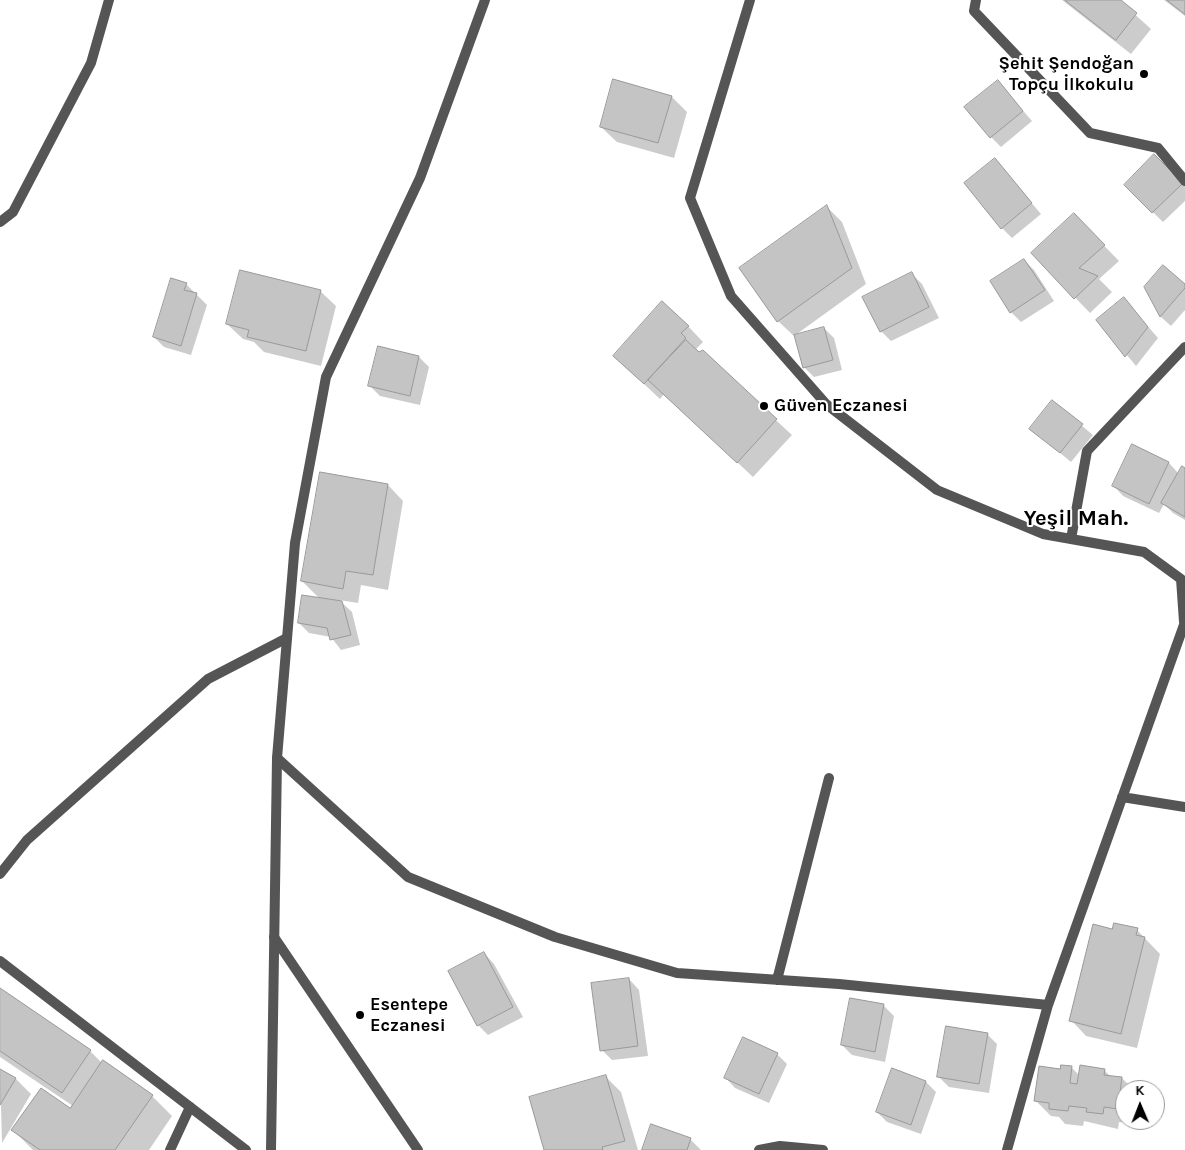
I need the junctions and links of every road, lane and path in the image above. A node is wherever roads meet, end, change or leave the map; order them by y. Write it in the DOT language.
graph roads {
  1 [pos="109,0"];
  2 [pos="485,0"];
  3 [pos="750,0"];
  4 [pos="976,0"];
  5 [pos="1185,181"];
  6 [pos="0,222"];
  7 [pos="1185,347"];
  8 [pos="1071,539"];
  9 [pos="1185,622"];
  10 [pos="287,638"];
  11 [pos="277,758"];
  12 [pos="828,778"];
  13 [pos="1122,797"];
  14 [pos="1185,807"];
  15 [pos="0,874"];
  16 [pos="274,937"];
  17 [pos="0,961"];
  18 [pos="777,980"];
  19 [pos="1048,1005"];
  20 [pos="190,1107"];
  21 [pos="170,1150"];
  22 [pos="246,1150"];
  23 [pos="272,1150"];
  24 [pos="418,1150"];
  25 [pos="759,1150"];
  26 [pos="823,1150"];
  27 [pos="1007,1150"];
  1 -- 6 [label="street"];
  2 -- 10 [label="street"];
  3 -- 8 [label="street"];
  4 -- 5 [label="street"];
  7 -- 8 [label="street"];
  8 -- 9 [label="street"];
  9 -- 13 [label="street"];
  10 -- 11 [label="street"];
  10 -- 15 [label="street"];
  11 -- 16 [label="street"];
  11 -- 18 [label="street"];
  12 -- 18 [label="street"];
  13 -- 14 [label="street"];
  13 -- 19 [label="street"];
  16 -- 23 [label="street"];
  16 -- 24 [label="street"];
  17 -- 20 [label="street"];
  18 -- 19 [label="street"];
  19 -- 27 [label="street"];
  20 -- 21 [label="street"];
  20 -- 22 [label="street"];
  25 -- 26 [label="street"];
}
